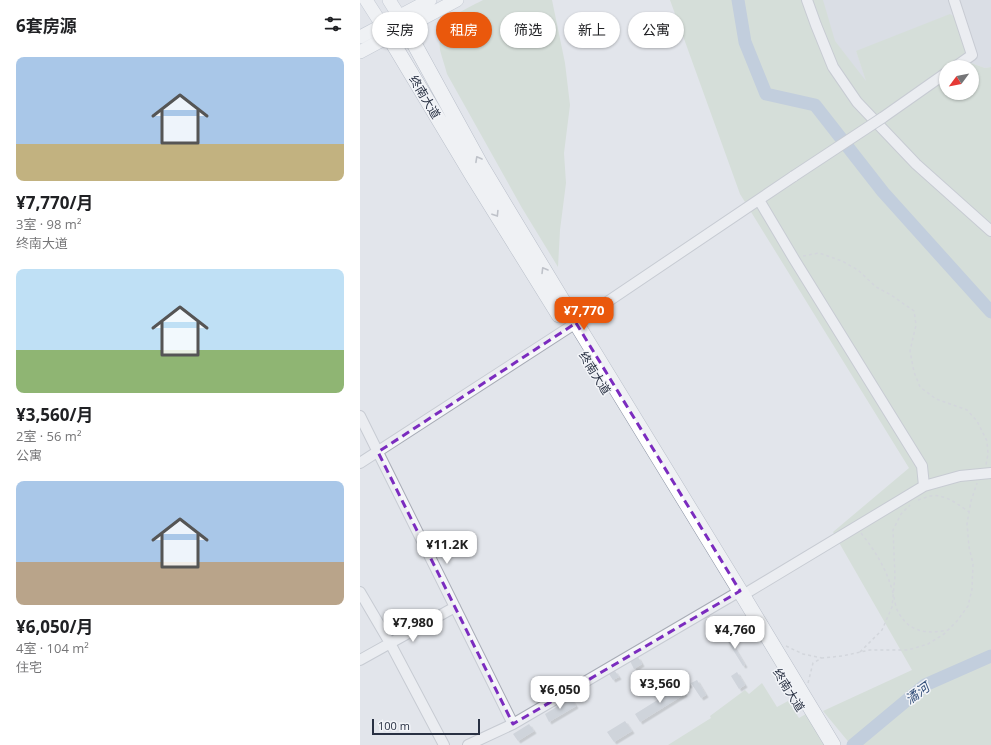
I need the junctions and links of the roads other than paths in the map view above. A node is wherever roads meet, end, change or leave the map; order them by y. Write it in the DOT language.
graph roads {
  1 [pos="366,0"];
  2 [pos="389,0"];
  3 [pos="430,0"];
  4 [pos="457,0"];
  5 [pos="807,0"];
  6 [pos="954,0"];
  7 [pos="374,12"];
  8 [pos="396,12"];
  9 [pos="415,12"];
  10 [pos="427,12"];
  11 [pos="372,34"];
  12 [pos="360,37"];
  13 [pos="372,42"];
  14 [pos="396,48"];
  15 [pos="416,48"];
  16 [pos="360,52"];
  17 [pos="965,60"];
  18 [pos="939,78"];
  19 [pos="879,120"];
  20 [pos="759,200"];
  21 [pos="991,231"];
  22 [pos="572,326"];
  23 [pos="360,416"];
  24 [pos="378,452"];
  25 [pos="360,463"];
  26 [pos="987,474"];
  27 [pos="924,486"];
  28 [pos="360,592"];
  29 [pos="738,594"];
  30 [pos="455,607"];
  31 [pos="390,643"];
  32 [pos="360,660"];
  33 [pos="513,724"];
  34 [pos="825,740"];
  35 [pos="444,745"];
  36 [pos="468,745"];
  1 -- 7 [label="main road, 终南大道"];
  2 -- 8 [label="main road, 终南大道"];
  3 -- 9 [label="main road"];
  4 -- 10 [label="main road"];
  5 -- 19 [label="street"];
  6 -- 17 [label="street"];
  11 -- 12 [label="main road"];
  13 -- 16 [label="main road"];
  14 -- 22 [label="highway, 终南大道, one-way"];
  22 -- 15 [label="highway, 终南大道, one-way"];
  18 -- 19 [label="street"];
  19 -- 20 [label="street, bridge"];
  19 -- 21 [label="street"];
  20 -- 22 [label="street"];
  20 -- 27 [label="street"];
  22 -- 24 [label="street"];
  22 -- 29 [label="highway, 终南大道"];
  23 -- 24 [label="street"];
  24 -- 25 [label="street"];
  24 -- 30 [label="street"];
  26 -- 27 [label="street"];
  27 -- 29 [label="street"];
  28 -- 31 [label="street"];
  29 -- 33 [label="street"];
  29 -- 34 [label="highway, 终南大道"];
  29 -- 34 [label="highway, 终南大道"];
  30 -- 31 [label="street"];
  30 -- 33 [label="street"];
  31 -- 32 [label="street"];
  31 -- 35 [label="street"];
  33 -- 36 [label="street"];
}
